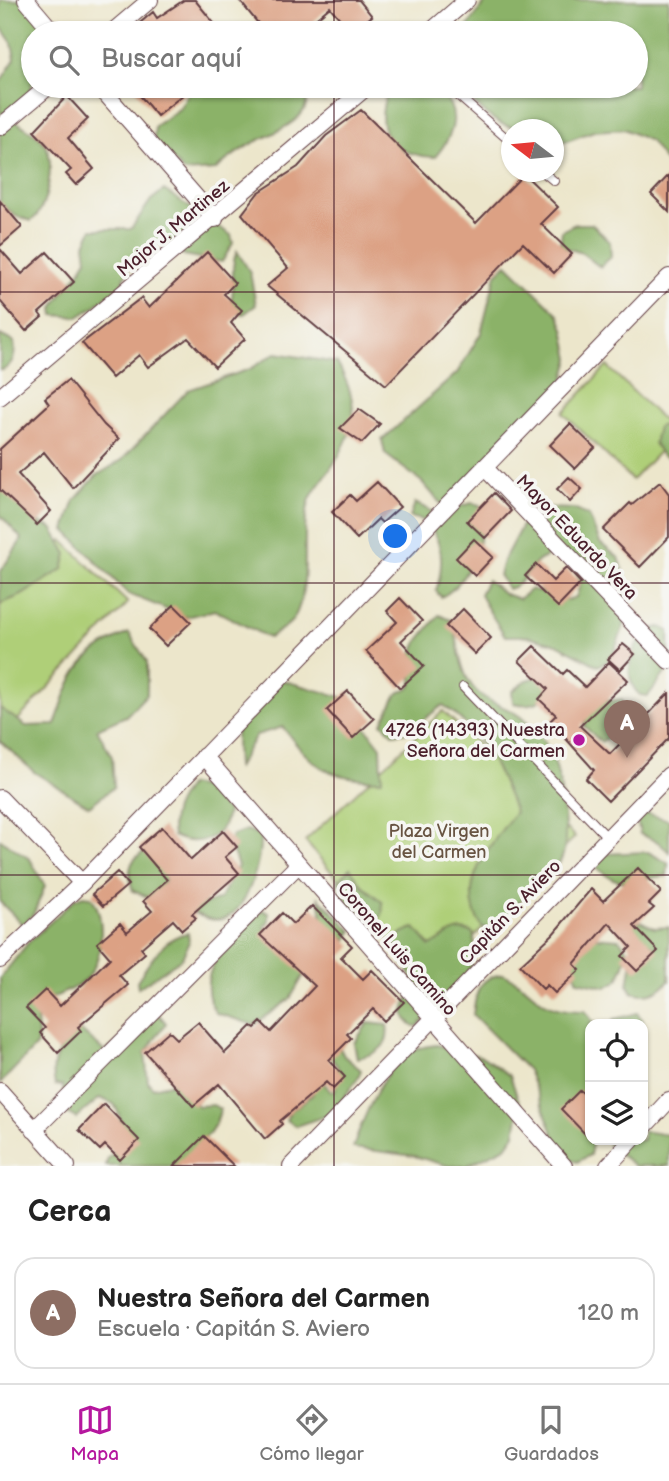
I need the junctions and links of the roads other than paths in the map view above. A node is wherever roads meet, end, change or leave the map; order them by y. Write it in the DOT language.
graph roads {
  1 [pos="26,0"];
  2 [pos="150,0"];
  3 [pos="467,0"];
  4 [pos="44,21"];
  5 [pos="125,21"];
  6 [pos="443,21"];
  7 [pos="35,98"];
  8 [pos="109,98"];
  9 [pos="354,98"];
  10 [pos="461,98"];
  11 [pos="0,127"];
  12 [pos="501,133"];
  13 [pos="215,219"];
  14 [pos="669,277"];
  15 [pos="0,397"];
  16 [pos="486,469"];
  17 [pos="669,662"];
  18 [pos="463,687"];
  19 [pos="204,756"];
  20 [pos="669,775"];
  21 [pos="0,798"];
  22 [pos="608,838"];
  23 [pos="298,865"];
  24 [pos="82,883"];
  25 [pos="0,960"];
  26 [pos="434,1020"];
  27 [pos="0,1091"];
  28 [pos="669,1100"];
  29 [pos="648,1123"];
  30 [pos="34,1130"];
  31 [pos="627,1145"];
  32 [pos="66,1166"];
  33 [pos="291,1166"];
  34 [pos="564,1166"];
  35 [pos="608,1166"];
  1 -- 4 [label="street"];
  2 -- 5 [label="street"];
  3 -- 6 [label="street"];
  7 -- 11 [label="street"];
  8 -- 13 [label="street"];
  9 -- 13 [label="street, Major J. Martinez"];
  10 -- 12 [label="lane"];
  13 -- 15 [label="street, Major J. Martinez"];
  14 -- 16 [label="street"];
  16 -- 17 [label="street, Mayor Eduardo Vera"];
  16 -- 19 [label="street"];
  18 -- 22 [label="lane"];
  19 -- 23 [label="street, Coronel Luis Camino"];
  19 -- 24 [label="street"];
  20 -- 22 [label="street, Capitán S. Aviero"];
  21 -- 24 [label="street"];
  22 -- 26 [label="street, Capitán S. Aviero"];
  23 -- 26 [label="street, Coronel Luis Camino"];
  23 -- 30 [label="street"];
  24 -- 25 [label="street"];
  26 -- 33 [label="street, Capitán S. Aviero"];
  26 -- 34 [label="street, Coronel Luis Camino"];
  27 -- 30 [label="street"];
  28 -- 29 [label="street"];
  30 -- 32 [label="street"];
  31 -- 35 [label="street"];
}
